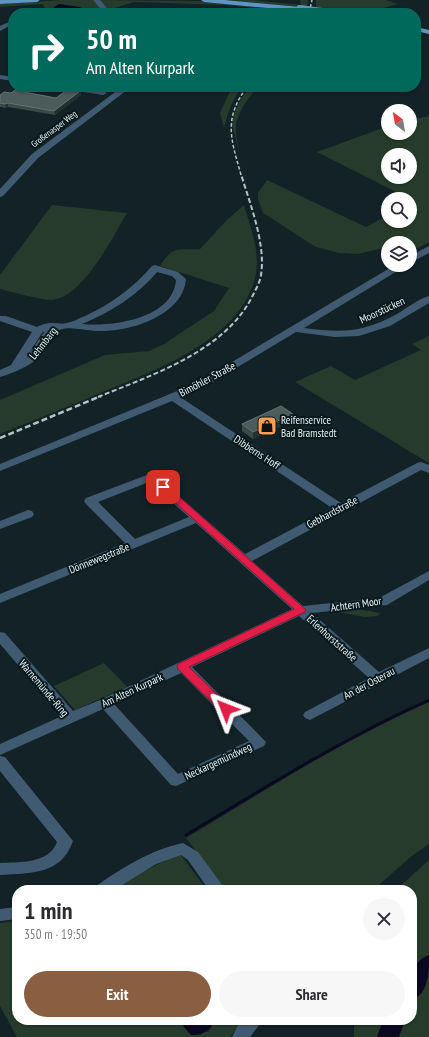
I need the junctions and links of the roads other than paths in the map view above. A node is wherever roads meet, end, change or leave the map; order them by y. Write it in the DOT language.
graph roads {
  1 [pos="37,0"];
  2 [pos="96,0"];
  3 [pos="204,0"];
  4 [pos="0,2"];
  5 [pos="103,8"];
  6 [pos="289,8"];
  7 [pos="96,92"];
  8 [pos="120,92"];
  9 [pos="102,93"];
  10 [pos="0,194"];
  11 [pos="429,249"];
  12 [pos="417,256"];
  13 [pos="390,272"];
  14 [pos="429,299"];
  15 [pos="2,318"];
  16 [pos="71,325"];
  17 [pos="59,326"];
  18 [pos="294,329"];
  19 [pos="38,331"];
  20 [pos="15,367"];
  21 [pos="0,374"];
  22 [pos="173,397"];
  23 [pos="425,467"];
  24 [pos="0,468"];
  25 [pos="341,508"];
  26 [pos="28,514"];
  27 [pos="198,518"];
  28 [pos="0,525"];
  29 [pos="133,544"];
  30 [pos="244,560"];
  31 [pos="429,575"];
  32 [pos="0,599"];
  33 [pos="301,610"];
  34 [pos="0,636"];
  35 [pos="429,652"];
  36 [pos="182,666"];
  37 [pos="377,678"];
  38 [pos="105,703"];
  39 [pos="310,715"];
  40 [pos="71,717"];
  41 [pos="0,750"];
  42 [pos="0,761"];
  43 [pos="0,869"];
  44 [pos="110,885"];
  45 [pos="214,885"];
  46 [pos="12,914"];
  47 [pos="0,915"];
  48 [pos="249,1025"];
  49 [pos="241,1037"];
  1 -- 4 [label="main road"];
  2 -- 5 [label="street"];
  3 -- 6 [label="main road, bridge"];
  7 -- 9 [label="street"];
  8 -- 10 [label="street, Großenasper Weg"];
  11 -- 12 [label="street"];
  13 -- 18 [label="street, Bimöhler Straße"];
  14 -- 18 [label="street, Moorstücken"];
  15 -- 19 [label="street"];
  16 -- 16 [label="street"];
  16 -- 17 [label="street"];
  17 -- 19 [label="street, Lehmbarg"];
  17 -- 20 [label="street, Lehmbarg"];
  18 -- 22 [label="street, Bimöhler Straße"];
  19 -- 20 [label="street, Lehmbarg"];
  20 -- 21 [label="street, Lehmbarg"];
  22 -- 24 [label="street, Bimöhler Straße"];
  22 -- 25 [label="street, Dibberns Hoff"];
  23 -- 25 [label="street, Gebhardstraße"];
  25 -- 30 [label="street, Gebhardstraße"];
  26 -- 28 [label="street"];
  27 -- 29 [label="street, Dönnewegstraße"];
  27 -- 29 [label="street, Erlenhorststraße"];
  27 -- 30 [label="street, Erlenhorststraße"];
  29 -- 32 [label="street, Dönnewegstraße"];
  30 -- 33 [label="street, Erlenhorststraße"];
  31 -- 33 [label="street, Achtern Moor"];
  33 -- 36 [label="street, Am Alten Kurpark"];
  33 -- 37 [label="street, Erlenhorststraße"];
  34 -- 40 [label="street, Warnemünde-Ring"];
  35 -- 37 [label="street, An der Osterau"];
  36 -- 38 [label="street, Am Alten Kurpark"];
  36 -- 38 [label="street, Neckargemündweg"];
  37 -- 39 [label="street, An der Osterau"];
  38 -- 40 [label="street, Am Alten Kurpark"];
  40 -- 41 [label="street, Warnemünde-Ring"];
  42 -- 43 [label="street"];
  44 -- 45 [label="street"];
  46 -- 47 [label="street"];
  48 -- 49 [label="street"];
}
